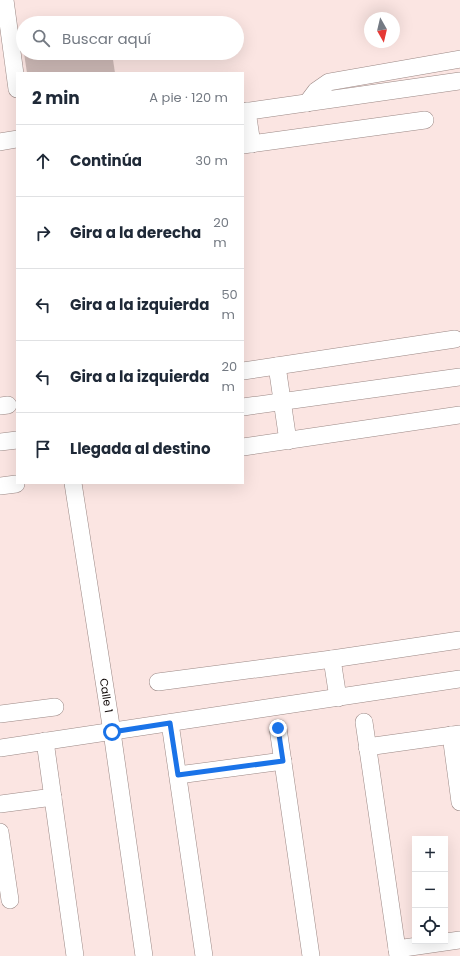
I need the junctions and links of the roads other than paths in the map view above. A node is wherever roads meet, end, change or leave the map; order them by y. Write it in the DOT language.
graph roads {
  1 [pos="4,0"];
  2 [pos="460,59"];
  3 [pos="460,81"];
  4 [pos="16,82"];
  5 [pos="306,103"];
  6 [pos="245,112"];
  7 [pos="425,120"];
  8 [pos="16,140"];
  9 [pos="0,142"];
  10 [pos="247,144"];
  11 [pos="455,339"];
  12 [pos="277,366"];
  13 [pos="244,371"];
  14 [pos="460,376"];
  15 [pos="282,401"];
  16 [pos="244,407"];
  17 [pos="460,415"];
  18 [pos="16,440"];
  19 [pos="288,440"];
  20 [pos="0,442"];
  21 [pos="244,447"];
  22 [pos="73,484"];
  23 [pos="460,640"];
  24 [pos="332,660"];
  25 [pos="460,679"];
  26 [pos="158,682"];
  27 [pos="338,698"];
  28 [pos="56,707"];
  29 [pos="0,714"];
  30 [pos="364,722"];
  31 [pos="170,723"];
  32 [pos="278,728"];
  33 [pos="112,732"];
  34 [pos="456,734"];
  35 [pos="45,741"];
  36 [pos="367,747"];
  37 [pos="0,748"];
  38 [pos="283,761"];
  39 [pos="178,775"];
  40 [pos="53,797"];
  41 [pos="460,802"];
  42 [pos="0,804"];
  43 [pos="0,832"];
  44 [pos="10,900"];
  45 [pos="460,940"];
  46 [pos="397,952"];
  47 [pos="75,956"];
  48 [pos="144,956"];
  49 [pos="204,956"];
  50 [pos="311,956"];
  1 -- 4 [label="street"];
  2 -- 5 [label="street"];
  3 -- 5 [label="street"];
  5 -- 6 [label="street"];
  6 -- 10 [label="street"];
  7 -- 10 [label="street"];
  8 -- 9 [label="street"];
  11 -- 12 [label="street"];
  12 -- 13 [label="street"];
  12 -- 15 [label="street"];
  14 -- 15 [label="street"];
  15 -- 16 [label="street"];
  15 -- 19 [label="street"];
  17 -- 19 [label="street"];
  18 -- 20 [label="street"];
  19 -- 21 [label="street"];
  22 -- 33 [label="street, Calle 1"];
  23 -- 24 [label="street"];
  24 -- 26 [label="street"];
  24 -- 27 [label="street"];
  25 -- 27 [label="street"];
  27 -- 31 [label="street"];
  28 -- 29 [label="street"];
  30 -- 36 [label="street"];
  31 -- 33 [label="street"];
  31 -- 39 [label="street"];
  32 -- 38 [label="street"];
  33 -- 35 [label="street"];
  33 -- 48 [label="street, Calle 1"];
  34 -- 36 [label="street"];
  34 -- 41 [label="street"];
  35 -- 37 [label="street"];
  35 -- 40 [label="street"];
  36 -- 46 [label="street"];
  38 -- 39 [label="street"];
  38 -- 50 [label="street"];
  39 -- 49 [label="street"];
  40 -- 42 [label="street"];
  40 -- 47 [label="street"];
  43 -- 44 [label="street"];
  45 -- 46 [label="street"];
}
